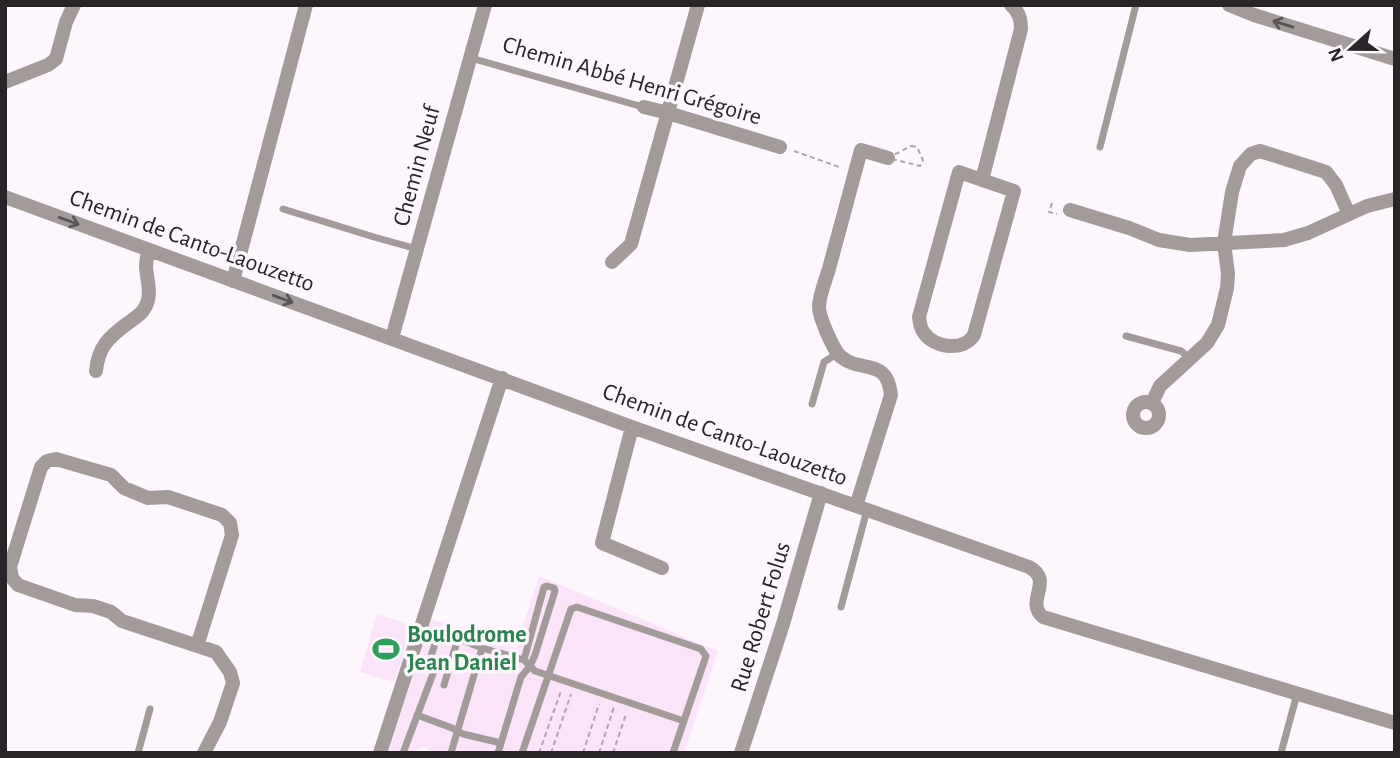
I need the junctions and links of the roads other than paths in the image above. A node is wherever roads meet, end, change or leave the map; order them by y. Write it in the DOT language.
graph roads {
  1 [pos="74,5"];
  2 [pos="306,5"];
  3 [pos="485,5"];
  4 [pos="1011,5"];
  5 [pos="1136,5"];
  6 [pos="696,6"];
  7 [pos="1237,7"];
  8 [pos="471,58"];
  9 [pos="1395,59"];
  10 [pos="5,82"];
  11 [pos="644,107"];
  12 [pos="668,113"];
  13 [pos="780,147"];
  14 [pos="1100,147"];
  15 [pos="888,158"];
  16 [pos="982,180"];
  17 [pos="5,197"];
  18 [pos="1395,199"];
  19 [pos="283,209"];
  20 [pos="1070,210"];
  21 [pos="1349,214"];
  22 [pos="1224,243"];
  23 [pos="418,249"];
  24 [pos="149,250"];
  25 [pos="612,262"];
  26 [pos="233,281"];
  27 [pos="1126,336"];
  28 [pos="392,338"];
  29 [pos="838,354"];
  30 [pos="1191,358"];
  31 [pos="96,371"];
  32 [pos="502,378"];
  33 [pos="1152,403"];
  34 [pos="812,404"];
  35 [pos="632,427"];
  36 [pos="821,493"];
  37 [pos="862,508"];
  38 [pos="662,568"];
  39 [pos="841,607"];
  40 [pos="458,638"];
  41 [pos="197,646"];
  42 [pos="482,648"];
  43 [pos="527,663"];
  44 [pos="434,671"];
  45 [pos="447,675"];
  46 [pos="548,675"];
  47 [pos="444,685"];
  48 [pos="1297,694"];
  49 [pos="150,709"];
  50 [pos="418,715"];
  51 [pos="684,721"];
  52 [pos="1395,723"];
  53 [pos="457,731"];
  54 [pos="501,743"];
  55 [pos="138,753"];
  56 [pos="204,753"];
  57 [pos="380,753"];
  58 [pos="403,753"];
  59 [pos="451,753"];
  60 [pos="498,753"];
  61 [pos="522,753"];
  62 [pos="673,753"];
  63 [pos="741,753"];
  64 [pos="1281,753"];
  1 -- 10 [label="street"];
  2 -- 26 [label="street"];
  3 -- 8 [label="street, Chemin Neuf"];
  4 -- 16 [label="street"];
  5 -- 14 [label="lane"];
  6 -- 12 [label="street"];
  9 -- 7 [label="street, one-way"];
  8 -- 11 [label="lane, Chemin Abbé Henri Grégoire"];
  8 -- 23 [label="street, Chemin Neuf"];
  11 -- 12 [label="street, Chemin Abbé Henri Grégoire"];
  12 -- 13 [label="street, Chemin Abbé Henri Grégoire"];
  12 -- 25 [label="street"];
  15 -- 29 [label="street"];
  16 -- 16 [label="street"];
  17 -- 24 [label="street, Chemin de Canto-Laouzetto, one-way"];
  18 -- 21 [label="street"];
  19 -- 23 [label="lane"];
  20 -- 22 [label="street"];
  21 -- 22 [label="street"];
  21 -- 22 [label="street"];
  22 -- 30 [label="street"];
  23 -- 28 [label="street, Chemin Neuf"];
  24 -- 26 [label="street, Chemin de Canto-Laouzetto"];
  24 -- 31 [label="street"];
  26 -- 28 [label="street, Chemin de Canto-Laouzetto, one-way"];
  27 -- 30 [label="lane"];
  28 -- 32 [label="street, Chemin de Canto-Laouzetto"];
  29 -- 34 [label="lane"];
  29 -- 37 [label="street"];
  30 -- 33 [label="street"];
  32 -- 35 [label="street, Chemin de Canto-Laouzetto"];
  32 -- 57 [label="street"];
  35 -- 36 [label="street, Chemin de Canto-Laouzetto"];
  35 -- 38 [label="street"];
  36 -- 37 [label="street, Chemin de Canto-Laouzetto"];
  36 -- 63 [label="street, Rue Robert Folus"];
  37 -- 39 [label="lane"];
  37 -- 48 [label="street, Chemin de Canto-Laouzetto"];
  40 -- 42 [label="lane"];
  40 -- 44 [label="lane"];
  40 -- 45 [label="lane"];
  41 -- 41 [label="street"];
  41 -- 56 [label="street"];
  42 -- 43 [label="lane"];
  42 -- 53 [label="lane"];
  43 -- 43 [label="lane"];
  43 -- 46 [label="lane"];
  43 -- 54 [label="lane"];
  44 -- 45 [label="lane"];
  44 -- 50 [label="lane"];
  45 -- 47 [label="lane"];
  46 -- 51 [label="lane"];
  46 -- 51 [label="lane"];
  46 -- 61 [label="lane"];
  48 -- 52 [label="street, Chemin de Canto-Laouzetto"];
  48 -- 64 [label="lane"];
  49 -- 55 [label="lane"];
  50 -- 53 [label="lane"];
  50 -- 58 [label="lane"];
  51 -- 62 [label="lane"];
  53 -- 54 [label="lane"];
  53 -- 59 [label="lane"];
  54 -- 60 [label="lane"];
}
